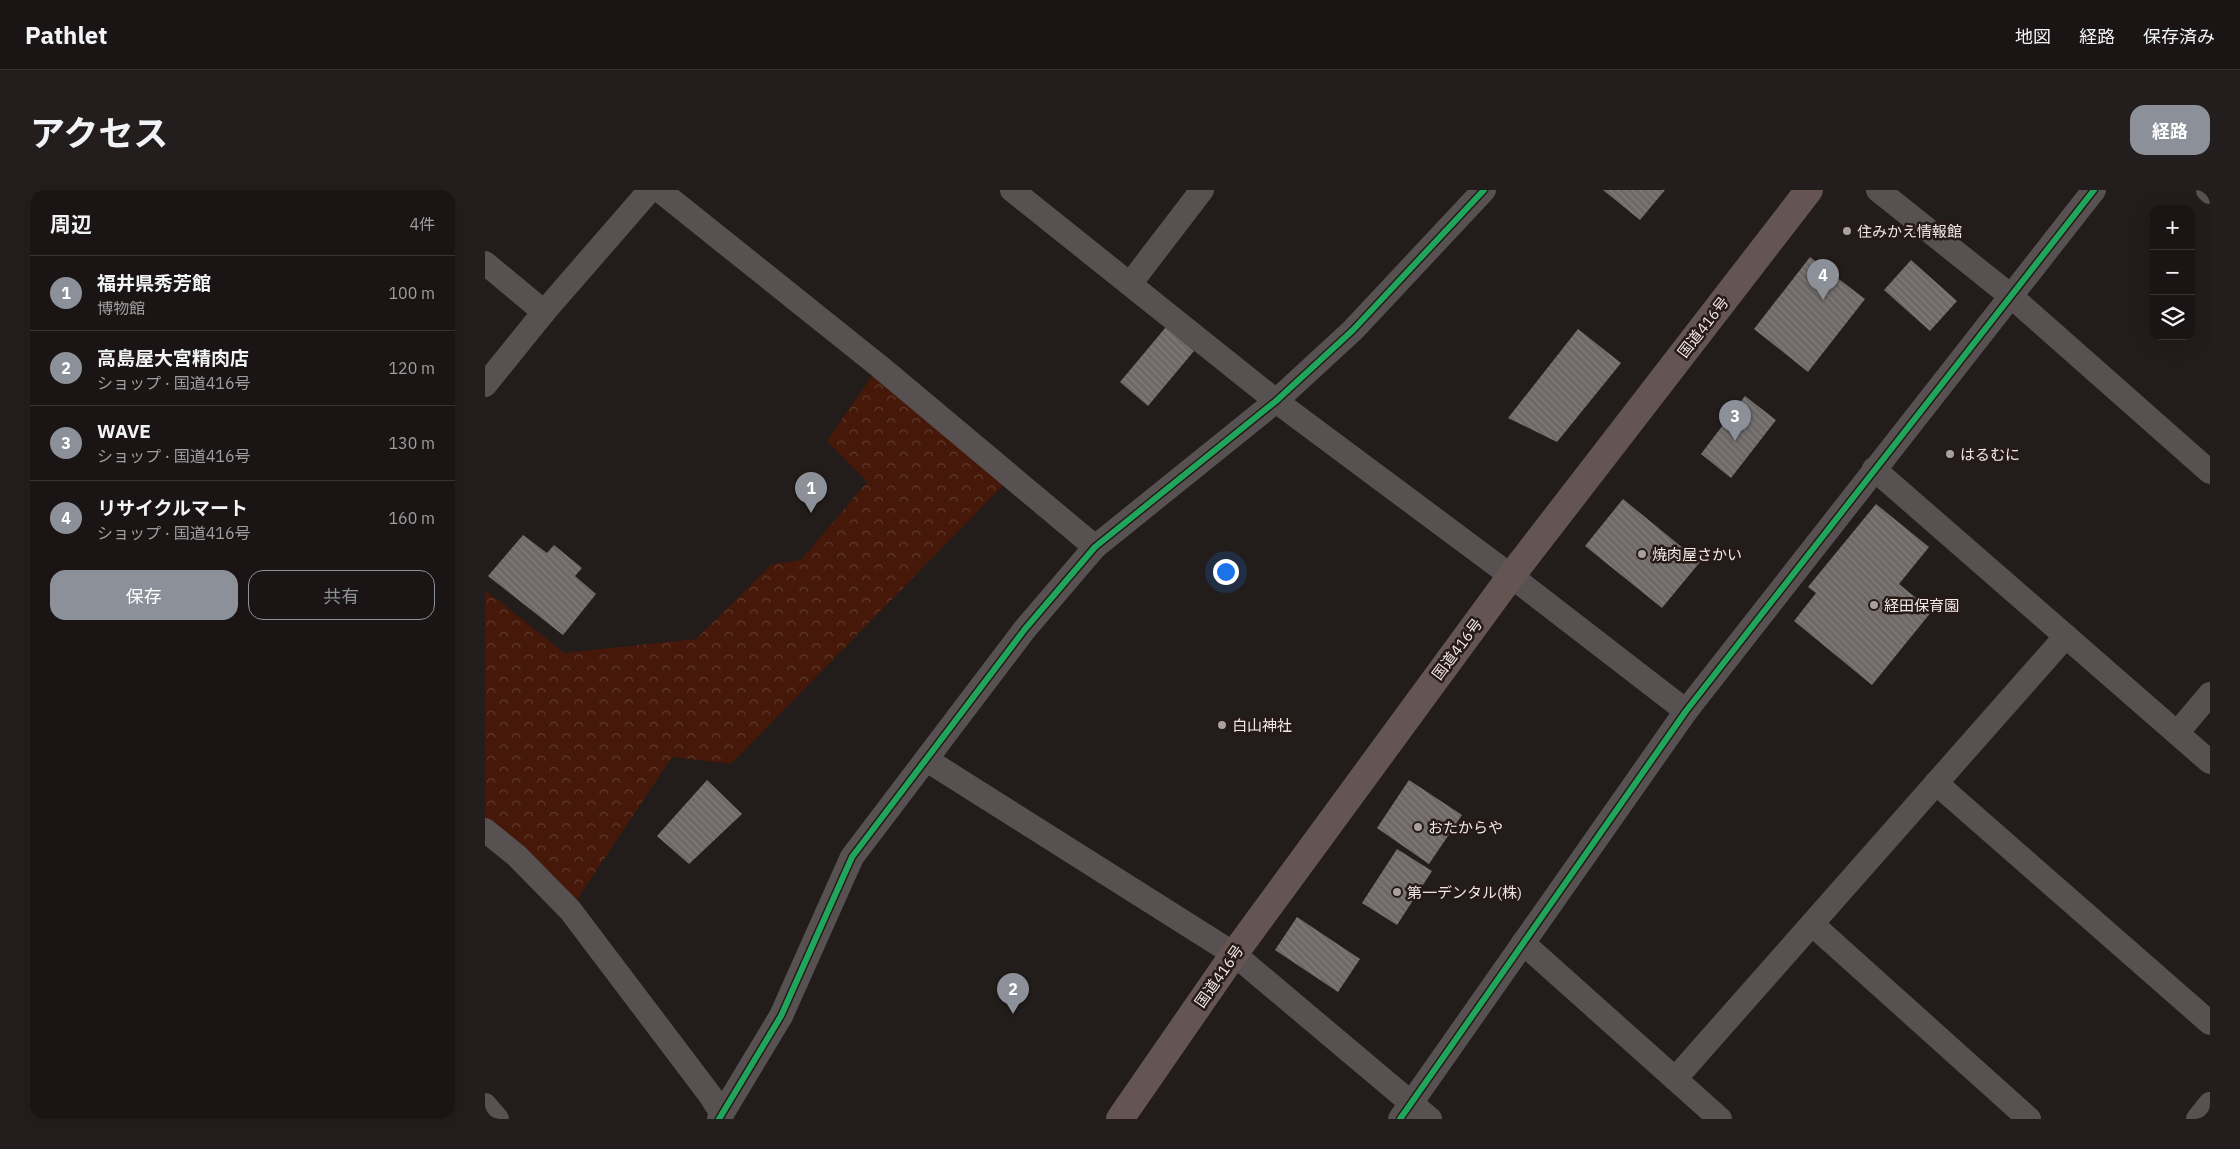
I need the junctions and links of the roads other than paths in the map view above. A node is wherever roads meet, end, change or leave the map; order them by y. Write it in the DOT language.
graph roads {
  1 [pos="650,190"];
  2 [pos="659,190"];
  3 [pos="1012,190"];
  4 [pos="1202,190"];
  5 [pos="1484,190"];
  6 [pos="1809,190"];
  7 [pos="1877,190"];
  8 [pos="2094,190"];
  9 [pos="485,263"];
  10 [pos="1130,284"];
  11 [pos="2012,298"];
  12 [pos="544,312"];
  13 [pos="485,385"];
  14 [pos="1276,401"];
  15 [pos="1873,469"];
  16 [pos="2210,472"];
  17 [pos="1095,547"];
  18 [pos="1511,576"];
  19 [pos="2066,636"];
  20 [pos="2210,694"];
  21 [pos="1686,711"];
  22 [pos="2177,733"];
  23 [pos="927,760"];
  24 [pos="2210,762"];
  25 [pos="1936,783"];
  26 [pos="485,830"];
  27 [pos="1812,924"];
  28 [pos="1523,943"];
  29 [pos="1234,954"];
  30 [pos="2210,1023"];
  31 [pos="1675,1079"];
  32 [pos="485,1104"];
  33 [pos="2210,1104"];
  34 [pos="1406,1111"];
  35 [pos="720,1116"];
  36 [pos="497,1119"];
  37 [pos="1120,1119"];
  38 [pos="1430,1119"];
  39 [pos="1720,1119"];
  40 [pos="2029,1119"];
  41 [pos="2198,1119"];
  1 -- 12 [label="street"];
  2 -- 17 [label="street"];
  3 -- 10 [label="street"];
  4 -- 10 [label="street"];
  5 -- 14 [label="street"];
  6 -- 18 [label="highway, 国道416号"];
  7 -- 11 [label="street"];
  8 -- 11 [label="street"];
  9 -- 12 [label="street"];
  10 -- 14 [label="street"];
  11 -- 15 [label="street"];
  11 -- 16 [label="street"];
  12 -- 13 [label="street"];
  14 -- 17 [label="street"];
  14 -- 18 [label="street"];
  15 -- 19 [label="street"];
  15 -- 21 [label="street"];
  17 -- 23 [label="street"];
  18 -- 21 [label="street"];
  18 -- 29 [label="highway, 国道416号"];
  19 -- 22 [label="street"];
  19 -- 25 [label="street"];
  20 -- 22 [label="street"];
  21 -- 28 [label="street"];
  22 -- 24 [label="street"];
  23 -- 29 [label="street"];
  23 -- 35 [label="street"];
  25 -- 27 [label="street"];
  25 -- 30 [label="street"];
  26 -- 35 [label="street"];
  27 -- 31 [label="street"];
  27 -- 40 [label="street"];
  28 -- 31 [label="street"];
  28 -- 34 [label="street"];
  29 -- 34 [label="street"];
  29 -- 37 [label="highway, 国道416号"];
  31 -- 39 [label="street"];
  32 -- 36 [label="street"];
  33 -- 41 [label="street"];
  34 -- 38 [label="street"];
}
